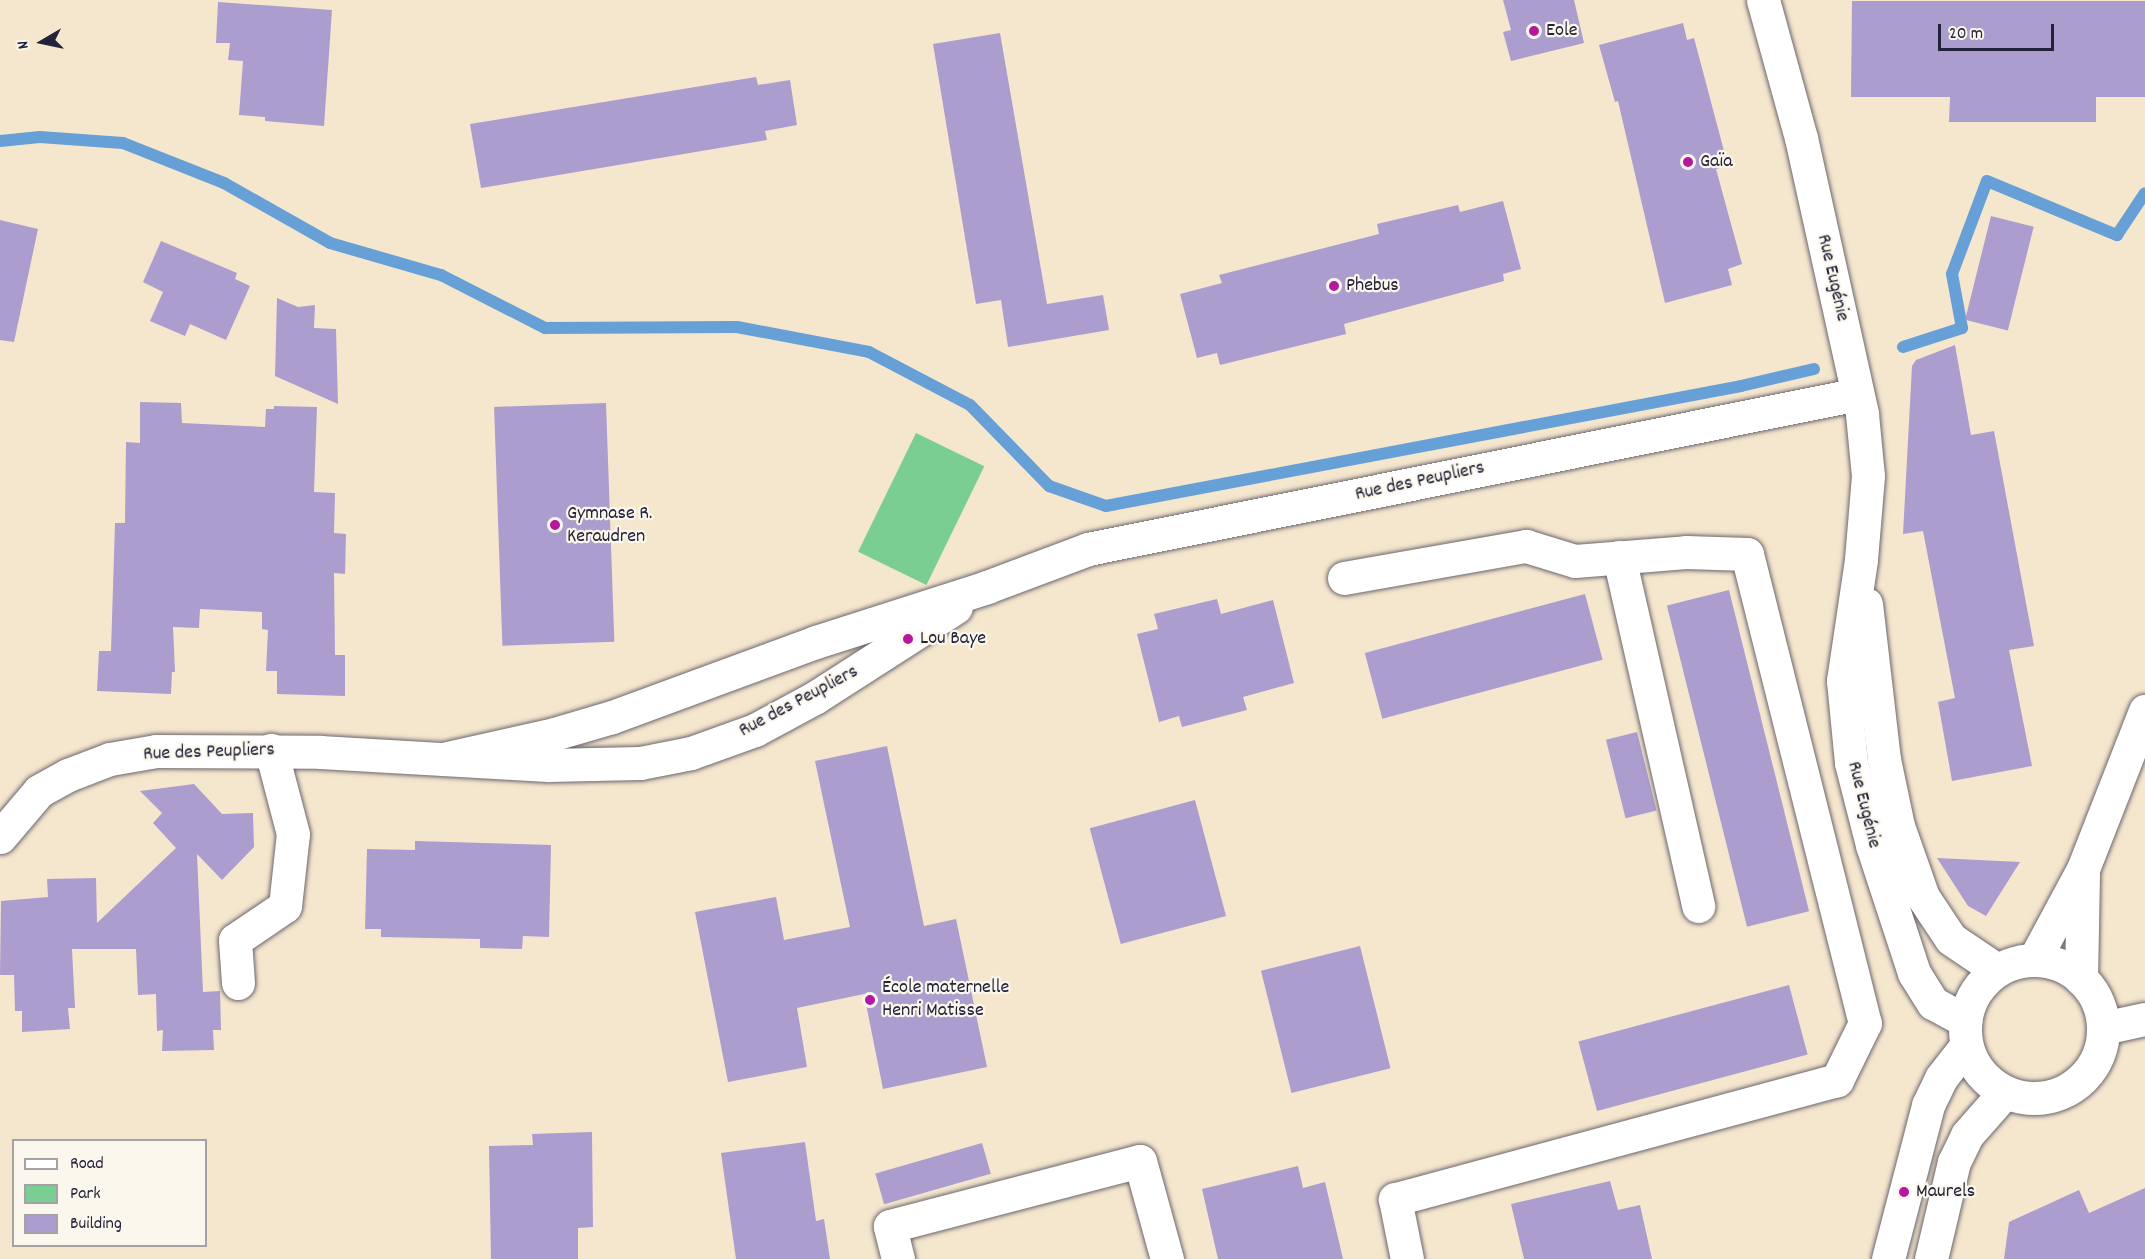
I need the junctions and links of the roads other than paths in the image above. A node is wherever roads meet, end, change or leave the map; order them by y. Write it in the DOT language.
graph roads {
  1 [pos="1763,0"];
  2 [pos="1858,394"];
  3 [pos="1618,557"];
  4 [pos="1861,560"];
  5 [pos="1344,578"];
  6 [pos="987,587"];
  7 [pos="2145,711"];
  8 [pos="271,750"];
  9 [pos="447,758"];
  10 [pos="0,837"];
  11 [pos="2083,869"];
  12 [pos="1698,906"];
  13 [pos="2034,960"];
  14 [pos="1997,970"];
  15 [pos="2081,979"];
  16 [pos="238,983"];
  17 [pos="2145,1019"];
  18 [pos="2103,1028"];
  19 [pos="1966,1033"];
  20 [pos="2004,1093"];
  21 [pos="898,1259"];
  22 [pos="1167,1259"];
  23 [pos="1407,1259"];
  24 [pos="1888,1259"];
  25 [pos="1931,1259"];
  1 -- 2 [label="street, Rue Eugénie"];
  2 -- 4 [label="street, Rue Eugénie"];
  2 -- 6 [label="street, Rue des Peupliers"];
  3 -- 5 [label="street"];
  3 -- 12 [label="street"];
  3 -- 23 [label="street"];
  4 -- 14 [label="street, Rue Eugénie"];
  4 -- 19 [label="street, Rue Eugénie"];
  6 -- 9 [label="street, Rue des Peupliers"];
  6 -- 9 [label="street, Rue des Peupliers"];
  7 -- 11 [label="street"];
  8 -- 9 [label="street, Rue des Peupliers"];
  8 -- 10 [label="street, Rue des Peupliers"];
  8 -- 16 [label="street"];
  11 -- 13 [label="street"];
  11 -- 15 [label="street"];
  13 -- 14 [label="street"];
  13 -- 15 [label="street"];
  14 -- 19 [label="street"];
  15 -- 18 [label="street"];
  17 -- 18 [label="street"];
  18 -- 20 [label="street"];
  19 -- 20 [label="street"];
  19 -- 24 [label="street"];
  20 -- 25 [label="street"];
  21 -- 22 [label="street"];
}
